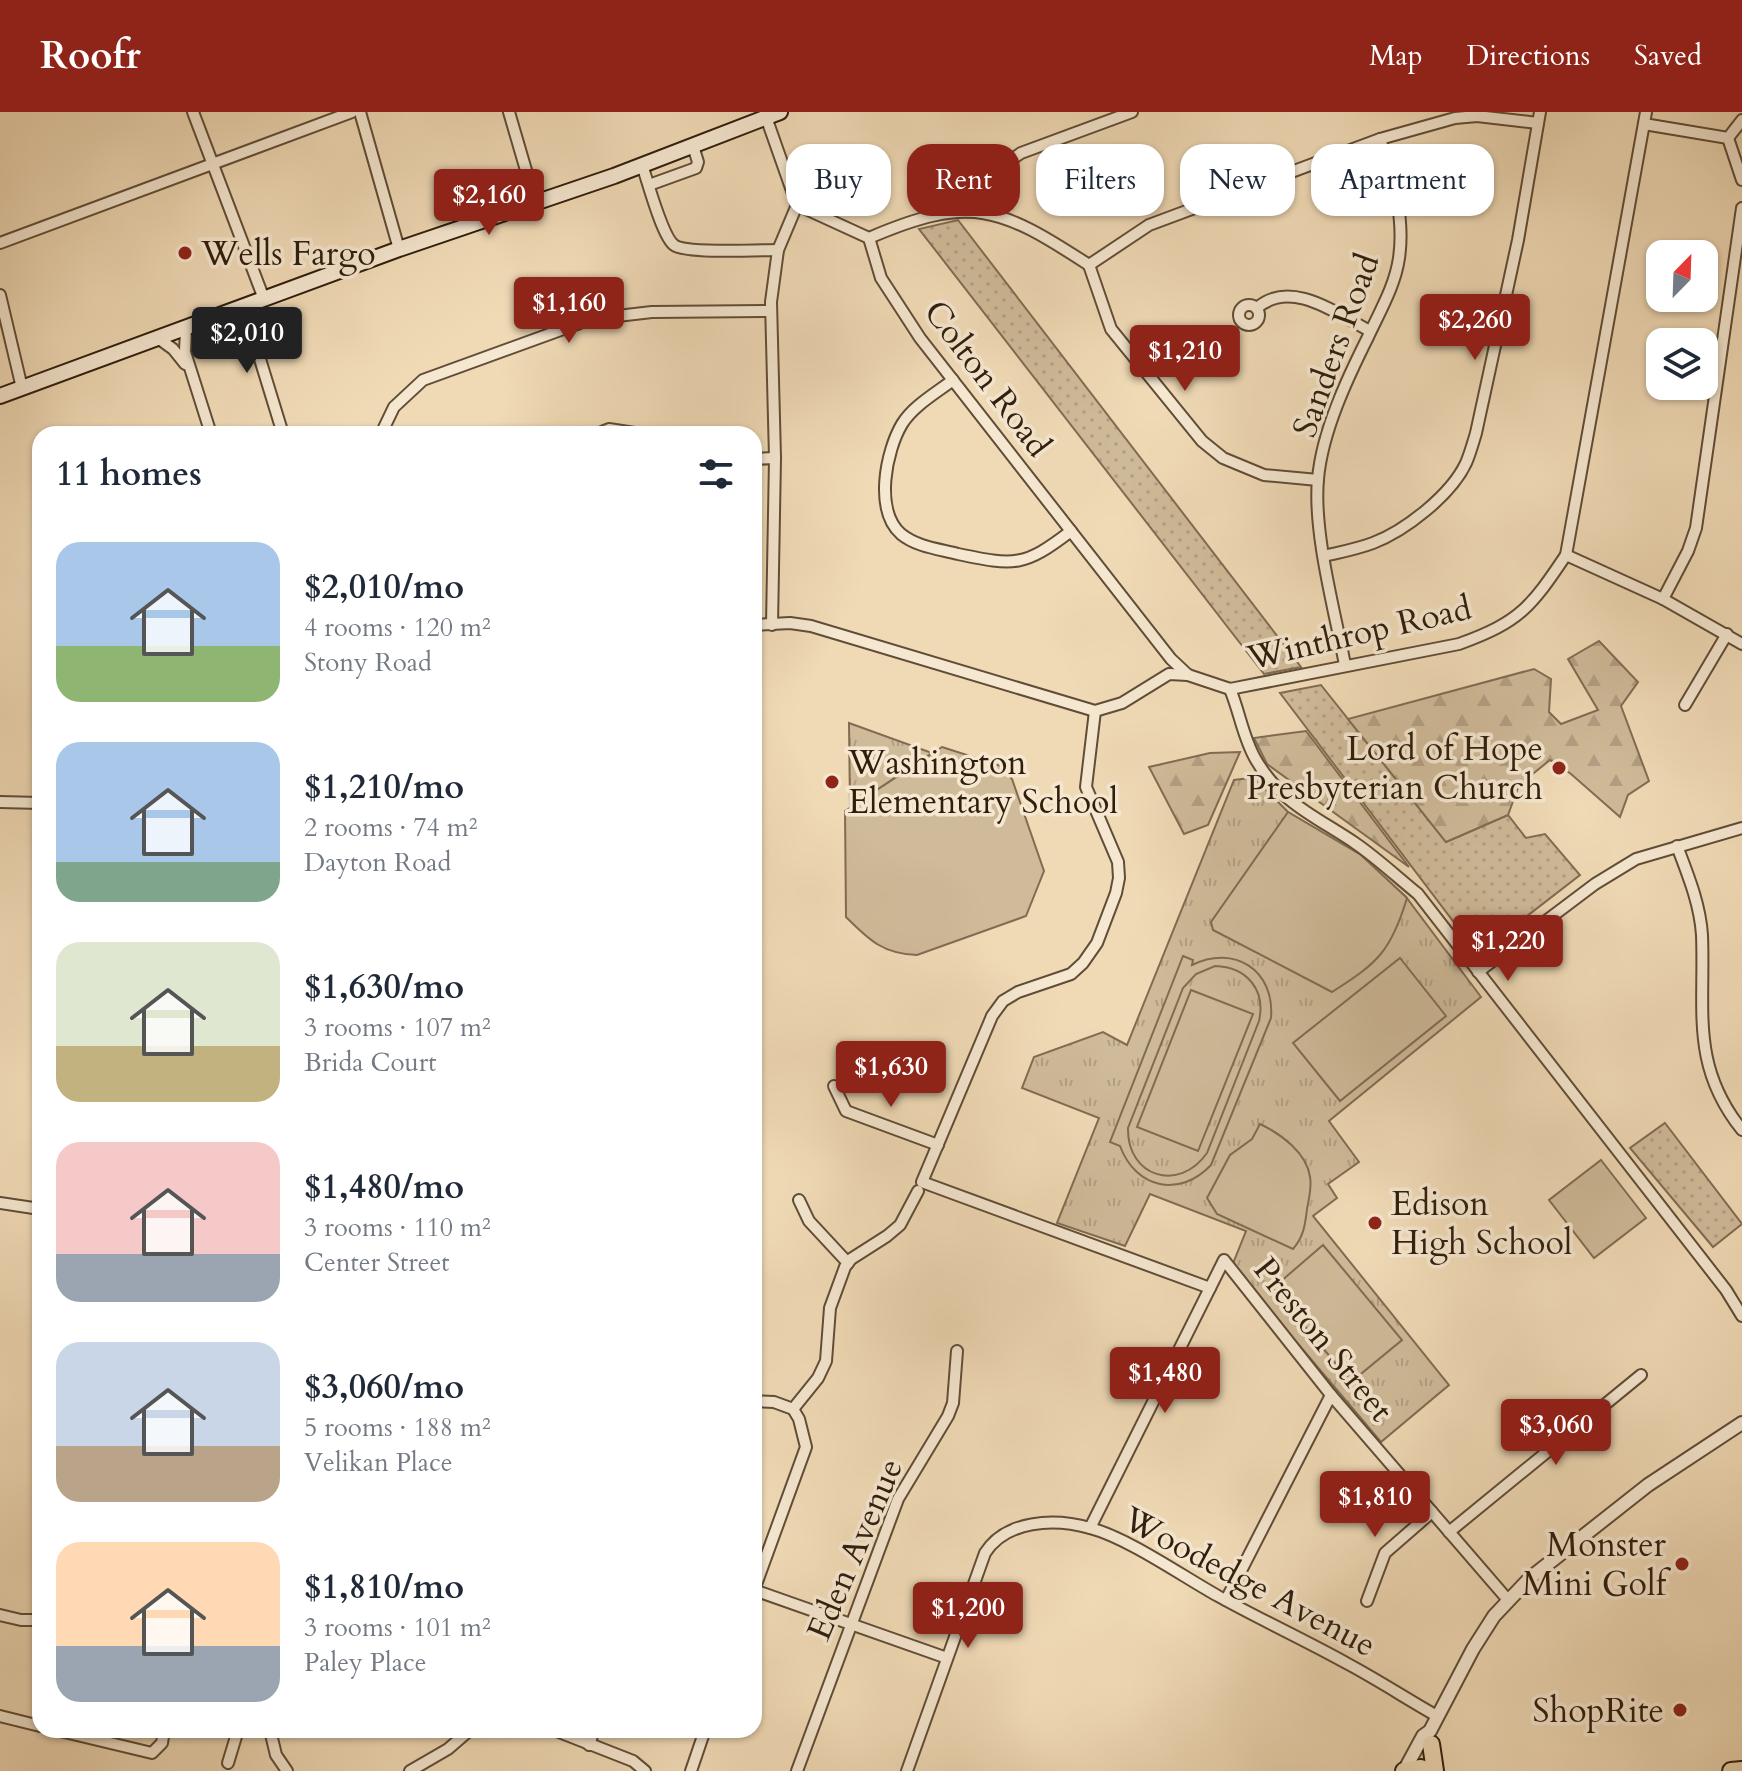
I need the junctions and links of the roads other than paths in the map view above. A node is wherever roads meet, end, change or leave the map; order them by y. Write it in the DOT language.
graph roads {
  1 [pos="193,112"];
  2 [pos="352,112"];
  3 [pos="360,112"];
  4 [pos="509,112"];
  5 [pos="1132,112"];
  6 [pos="1646,112"];
  7 [pos="773,114"];
  8 [pos="1539,117"];
  9 [pos="1742,120"];
  10 [pos="1644,124"];
  11 [pos="1728,138"];
  12 [pos="1380,139"];
  13 [pos="693,146"];
  14 [pos="1020,156"];
  15 [pos="786,163"];
  16 [pos="212,164"];
  17 [pos="642,165"];
  18 [pos="1742,180"];
  19 [pos="649,185"];
  20 [pos="535,201"];
  21 [pos="1742,208"];
  22 [pos="792,216"];
  23 [pos="821,216"];
  24 [pos="933,216"];
  25 [pos="997,216"];
  26 [pos="869,238"];
  27 [pos="0,243"];
  28 [pos="399,249"];
  29 [pos="778,250"];
  30 [pos="1089,265"];
  31 [pos="0,295"];
  32 [pos="264,299"];
  33 [pos="244,307"];
  34 [pos="1257,308"];
  35 [pos="770,311"];
  36 [pos="186,328"];
  37 [pos="1370,331"];
  38 [pos="158,338"];
  39 [pos="191,372"];
  40 [pos="953,380"];
  41 [pos="22,388"];
  42 [pos="0,396"];
  43 [pos="208,426"];
  44 [pos="281,426"];
  45 [pos="385,426"];
  46 [pos="775,458"];
  47 [pos="762,459"];
  48 [pos="1318,480"];
  49 [pos="1071,531"];
  50 [pos="1566,555"];
  51 [pos="1324,556"];
  52 [pos="1663,599"];
  53 [pos="762,625"];
  54 [pos="772,625"];
  55 [pos="1727,634"];
  56 [pos="1742,644"];
  57 [pos="1345,665"];
  58 [pos="1188,675"];
  59 [pos="1230,689"];
  60 [pos="1685,705"];
  61 [pos="1095,711"];
  62 [pos="0,802"];
  63 [pos="32,803"];
  64 [pos="1742,828"];
  65 [pos="1677,846"];
  66 [pos="1478,972"];
  67 [pos="834,1086"];
  68 [pos="1742,1130"];
  69 [pos="938,1145"];
  70 [pos="920,1186"];
  71 [pos="799,1200"];
  72 [pos="0,1203"];
  73 [pos="32,1208"];
  74 [pos="848,1263"];
  75 [pos="1210,1288"];
  76 [pos="1742,1316"];
  77 [pos="957,1351"];
  78 [pos="1641,1375"];
  79 [pos="1331,1395"];
  80 [pos="762,1401"];
  81 [pos="793,1409"];
  82 [pos="1742,1423"];
  83 [pos="1432,1512"];
  84 [pos="1090,1528"];
  85 [pos="1449,1532"];
  86 [pos="762,1568"];
  87 [pos="762,1593"];
  88 [pos="1226,1600"];
  89 [pos="1508,1600"];
  90 [pos="1367,1601"];
  91 [pos="0,1615"];
  92 [pos="32,1620"];
  93 [pos="850,1624"];
  94 [pos="947,1658"];
  95 [pos="0,1716"];
  96 [pos="1437,1716"];
  97 [pos="32,1724"];
  98 [pos="101,1738"];
  99 [pos="163,1738"];
  100 [pos="236,1738"];
  101 [pos="272,1738"];
  102 [pos="461,1738"];
  103 [pos="573,1738"];
  104 [pos="591,1738"];
  105 [pos="702,1738"];
  106 [pos="1430,1738"];
  107 [pos="589,1745"];
  108 [pos="228,1763"];
  109 [pos="1419,1770"];
  110 [pos="1742,1770"];
  111 [pos="287,1771"];
  112 [pos="410,1771"];
  113 [pos="645,1771"];
  114 [pos="691,1771"];
  115 [pos="797,1771"];
  116 [pos="907,1771"];
  117 [pos="1731,1771"];
  1 -- 16 [label="street"];
  2 -- 16 [label="street"];
  3 -- 28 [label="street"];
  4 -- 20 [label="street"];
  5 -- 14 [label="street"];
  6 -- 10 [label="street, Winthrop Road"];
  7 -- 13 [label="main road"];
  7 -- 15 [label="street"];
  8 -- 12 [label="street"];
  8 -- 51 [label="street"];
  9 -- 11 [label="street"];
  10 -- 11 [label="street"];
  10 -- 50 [label="street, Winthrop Road"];
  11 -- 18 [label="street"];
  12 -- 30 [label="street"];
  12 -- 37 [label="street, Sanders Road"];
  13 -- 17 [label="main road"];
  13 -- 19 [label="street"];
  16 -- 27 [label="street"];
  16 -- 32 [label="street"];
  17 -- 19 [label="street"];
  17 -- 20 [label="main road"];
  19 -- 29 [label="street"];
  20 -- 28 [label="main road"];
  21 -- 52 [label="street"];
  22 -- 29 [label="street"];
  23 -- 26 [label="street"];
  24 -- 26 [label="street"];
  25 -- 30 [label="street"];
  26 -- 40 [label="street, Colton Road"];
  28 -- 32 [label="main road"];
  29 -- 35 [label="street"];
  30 -- 48 [label="street"];
  31 -- 41 [label="street"];
  32 -- 33 [label="main road"];
  33 -- 36 [label="main road"];
  33 -- 44 [label="street"];
  34 -- 37 [label="street"];
  35 -- 45 [label="street"];
  35 -- 46 [label="street"];
  36 -- 38 [label="main road"];
  36 -- 39 [label="street"];
  37 -- 48 [label="street, Sanders Road"];
  38 -- 39 [label="street"];
  38 -- 41 [label="main road"];
  39 -- 43 [label="street"];
  40 -- 49 [label="street, Colton Road"];
  40 -- 49 [label="street"];
  41 -- 42 [label="main road"];
  46 -- 47 [label="street"];
  46 -- 54 [label="street"];
  48 -- 51 [label="street, Sanders Road"];
  49 -- 58 [label="street, Colton Road"];
  50 -- 52 [label="street"];
  50 -- 57 [label="street, Winthrop Road"];
  51 -- 57 [label="street, Sanders Road"];
  52 -- 55 [label="street"];
  53 -- 54 [label="street"];
  54 -- 61 [label="street"];
  55 -- 56 [label="street"];
  55 -- 60 [label="street"];
  57 -- 59 [label="street, Winthrop Road"];
  58 -- 59 [label="street, Winthrop Road"];
  58 -- 61 [label="street"];
  59 -- 66 [label="street"];
  61 -- 69 [label="street"];
  62 -- 63 [label="street"];
  64 -- 65 [label="street"];
  65 -- 66 [label="street"];
  65 -- 68 [label="street"];
  66 -- 76 [label="street"];
  67 -- 69 [label="street"];
  69 -- 70 [label="street"];
  70 -- 74 [label="street"];
  70 -- 75 [label="street, Preston Street"];
  71 -- 74 [label="street"];
  72 -- 73 [label="street"];
  74 -- 81 [label="street"];
  75 -- 79 [label="street, Preston Street"];
  75 -- 84 [label="street"];
  77 -- 93 [label="street, Eden Avenue"];
  78 -- 85 [label="street"];
  79 -- 83 [label="street, Preston Street"];
  79 -- 88 [label="street"];
  80 -- 81 [label="street"];
  81 -- 86 [label="street"];
  82 -- 89 [label="street"];
  83 -- 85 [label="street, Preston Street"];
  83 -- 90 [label="street"];
  84 -- 88 [label="street, Woodedge Avenue"];
  84 -- 94 [label="street, Woodedge Avenue"];
  85 -- 89 [label="street, Preston Street"];
  87 -- 93 [label="street"];
  88 -- 96 [label="street, Woodedge Avenue"];
  89 -- 96 [label="street"];
  91 -- 92 [label="street"];
  93 -- 94 [label="street"];
  93 -- 115 [label="street, Eden Avenue"];
  94 -- 116 [label="street"];
  95 -- 97 [label="street"];
  96 -- 106 [label="street"];
  98 -- 99 [label="street"];
  100 -- 108 [label="street"];
  101 -- 111 [label="street"];
  102 -- 112 [label="street"];
  103 -- 107 [label="street"];
  104 -- 107 [label="street"];
  105 -- 114 [label="street"];
  106 -- 109 [label="highway"];
  106 -- 109 [label="street"];
  107 -- 113 [label="street"];
  110 -- 117 [label="highway"];
}
